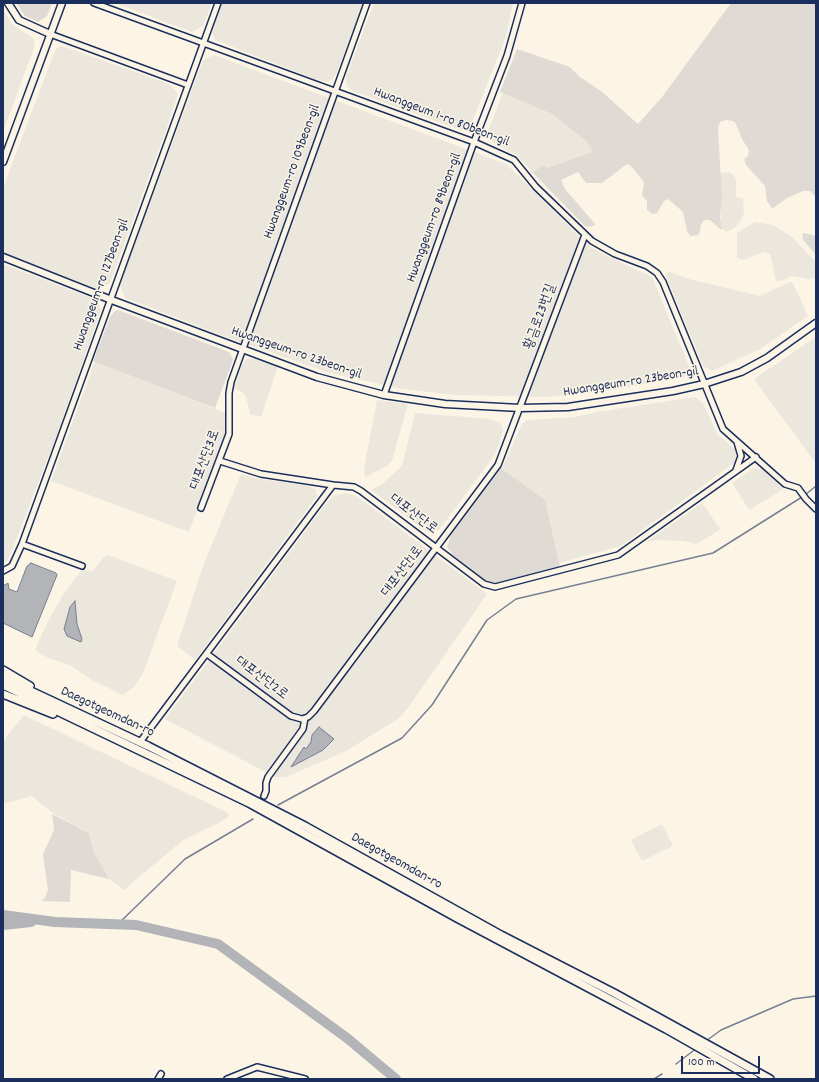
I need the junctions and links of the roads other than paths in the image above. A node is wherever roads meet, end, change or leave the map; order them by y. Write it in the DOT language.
graph roads {
  1 [pos="8,3"];
  2 [pos="62,3"];
  3 [pos="94,3"];
  4 [pos="218,3"];
  5 [pos="368,3"];
  6 [pos="522,3"];
  7 [pos="50,34"];
  8 [pos="204,43"];
  9 [pos="188,85"];
  10 [pos="335,91"];
  11 [pos="474,142"];
  12 [pos="3,162"];
  13 [pos="585,235"];
  14 [pos="3,256"];
  15 [pos="110,299"];
  16 [pos="816,323"];
  17 [pos="243,349"];
  18 [pos="704,384"];
  19 [pos="384,395"];
  20 [pos="520,408"];
  21 [pos="736,442"];
  22 [pos="756,457"];
  23 [pos="220,461"];
  24 [pos="734,472"];
  25 [pos="333,485"];
  26 [pos="201,508"];
  27 [pos="816,509"];
  28 [pos="22,544"];
  29 [pos="436,548"];
  30 [pos="82,566"];
  31 [pos="3,571"];
  32 [pos="208,654"];
  33 [pos="3,670"];
  34 [pos="3,678"];
  35 [pos="3,685"];
  36 [pos="3,694"];
  37 [pos="66,708"];
  38 [pos="304,718"];
  39 [pos="110,737"];
  40 [pos="140,742"];
  41 [pos="264,796"];
  42 [pos="680,1033"];
  43 [pos="716,1054"];
  44 [pos="227,1079"];
  45 [pos="305,1079"];
  46 [pos="754,1079"];
  47 [pos="770,1079"];
  1 -- 7 [label="street"];
  2 -- 7 [label="street"];
  3 -- 8 [label="street, Hwanggeum 1-ro 80beon-gil"];
  4 -- 8 [label="street, Hwanggeum-ro 127beon-gil"];
  5 -- 10 [label="street, Hwanggeum-ro 109beon-gil"];
  6 -- 11 [label="street, Hwanggeum-ro 89beon-gil"];
  7 -- 9 [label="street"];
  7 -- 12 [label="street"];
  8 -- 9 [label="street, Hwanggeum-ro 127beon-gil"];
  8 -- 10 [label="street, Hwanggeum 1-ro 80beon-gil"];
  9 -- 15 [label="street, Hwanggeum-ro 127beon-gil"];
  10 -- 11 [label="street, Hwanggeum 1-ro 80beon-gil"];
  10 -- 17 [label="street, Hwanggeum-ro 109beon-gil"];
  11 -- 13 [label="street, Hwanggeum 1-ro 80beon-gil"];
  11 -- 19 [label="street, Hwanggeum-ro 89beon-gil"];
  13 -- 18 [label="street, Hwanggeum 1-ro 80beon-gil"];
  13 -- 20 [label="street, 황금로23번길"];
  14 -- 15 [label="street, Hwanggeum-ro 23beon-gil"];
  15 -- 17 [label="street, Hwanggeum-ro 23beon-gil"];
  15 -- 28 [label="street, Hwanggeum-ro 127beon-gil"];
  16 -- 18 [label="street, Hwanggeum-ro 23beon-gil"];
  17 -- 19 [label="street, Hwanggeum-ro 23beon-gil"];
  17 -- 23 [label="street, 대포산단3로"];
  18 -- 20 [label="street, Hwanggeum-ro 23beon-gil"];
  18 -- 21 [label="street, Hwanggeum 1-ro 80beon-gil"];
  19 -- 20 [label="street, Hwanggeum-ro 23beon-gil"];
  20 -- 29 [label="street, 대포산단1로"];
  21 -- 22 [label="street, Hwanggeum 1-ro 80beon-gil"];
  21 -- 24 [label="street"];
  22 -- 24 [label="street, 대포산단로"];
  22 -- 27 [label="street, Hwanggeum 1-ro 80beon-gil"];
  23 -- 25 [label="street, 대포산단로"];
  23 -- 26 [label="street, 대포산단3로"];
  24 -- 29 [label="street, 대포산단로"];
  25 -- 29 [label="street, 대포산단로"];
  25 -- 32 [label="street"];
  28 -- 30 [label="street"];
  28 -- 31 [label="street, Hwanggeum-ro 127beon-gil"];
  29 -- 38 [label="street, 대포산단1로"];
  32 -- 38 [label="street, 대포산단2로"];
  32 -- 40 [label="street"];
  33 -- 37 [label="main road"];
  34 -- 37 [label="main road, Daegotgeomdan-ro"];
  35 -- 39 [label="main road, Daegotgeomdan-ro"];
  36 -- 39 [label="main road"];
  37 -- 40 [label="main road, Daegotgeomdan-ro"];
  38 -- 41 [label="street, 대포산단1로"];
  39 -- 42 [label="main road, Daegotgeomdan-ro"];
  40 -- 42 [label="main road, Daegotgeomdan-ro"];
  42 -- 43 [label="main road, Daegotgeomdan-ro"];
  43 -- 46 [label="main road, Daegotgeomdan-ro"];
  43 -- 47 [label="main road, Daegotgeomdan-ro"];
  44 -- 45 [label="street"];
}
